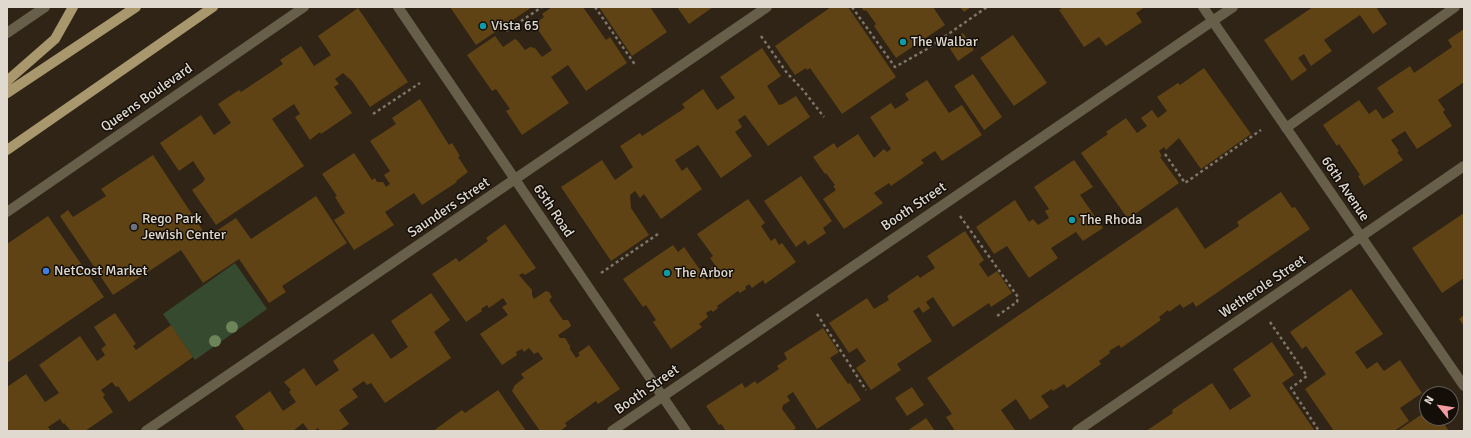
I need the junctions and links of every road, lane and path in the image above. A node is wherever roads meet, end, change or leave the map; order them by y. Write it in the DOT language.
graph roads {
  1 [pos="45,7"];
  2 [pos="73,7"];
  3 [pos="136,7"];
  4 [pos="213,7"];
  5 [pos="304,7"];
  6 [pos="398,7"];
  7 [pos="542,7"];
  8 [pos="595,7"];
  9 [pos="767,7"];
  10 [pos="852,7"];
  11 [pos="987,7"];
  12 [pos="1203,7"];
  13 [pos="1232,7"];
  14 [pos="1455,7"];
  15 [pos="1213,21"];
  16 [pos="506,31"];
  17 [pos="7,33"];
  18 [pos="761,36"];
  19 [pos="636,66"];
  20 [pos="7,81"];
  21 [pos="420,83"];
  22 [pos="7,93"];
  23 [pos="373,114"];
  24 [pos="824,117"];
  25 [pos="1286,128"];
  26 [pos="1261,130"];
  27 [pos="7,150"];
  28 [pos="1165,154"];
  29 [pos="1464,166"];
  30 [pos="514,180"];
  31 [pos="7,212"];
  32 [pos="960,216"];
  33 [pos="658,234"];
  34 [pos="1361,237"];
  35 [pos="601,272"];
  36 [pos="816,314"];
  37 [pos="997,316"];
  38 [pos="1270,322"];
  39 [pos="1464,386"];
  40 [pos="866,390"];
  41 [pos="662,397"];
  42 [pos="146,431"];
  43 [pos="612,431"];
  44 [pos="686,431"];
  45 [pos="1077,431"];
  46 [pos="1319,431"];
  1 -- 17 [label="street"];
  2 -- 20 [label="main road"];
  3 -- 22 [label="main road"];
  4 -- 27 [label="main road"];
  5 -- 31 [label="street, Queens Boulevard"];
  6 -- 30 [label="street, 65th Road"];
  7 -- 16 [label="path"];
  8 -- 19 [label="path"];
  9 -- 30 [label="street, Saunders Street"];
  10 -- 11 [label="path"];
  12 -- 15 [label="street, 66th Avenue"];
  13 -- 15 [label="street, Booth Street"];
  14 -- 25 [label="street"];
  15 -- 25 [label="street, 66th Avenue"];
  15 -- 41 [label="street, Booth Street"];
  18 -- 24 [label="path"];
  21 -- 23 [label="path"];
  25 -- 34 [label="street, 66th Avenue"];
  26 -- 28 [label="path"];
  29 -- 34 [label="street, Wetherole Street"];
  30 -- 41 [label="street, 65th Road"];
  30 -- 42 [label="street, Saunders Street"];
  32 -- 37 [label="path"];
  33 -- 35 [label="path"];
  34 -- 39 [label="street, 66th Avenue"];
  34 -- 45 [label="street, Wetherole Street"];
  36 -- 40 [label="path"];
  38 -- 46 [label="path"];
  41 -- 43 [label="street, Booth Street"];
  41 -- 44 [label="street, 65th Road"];
}
